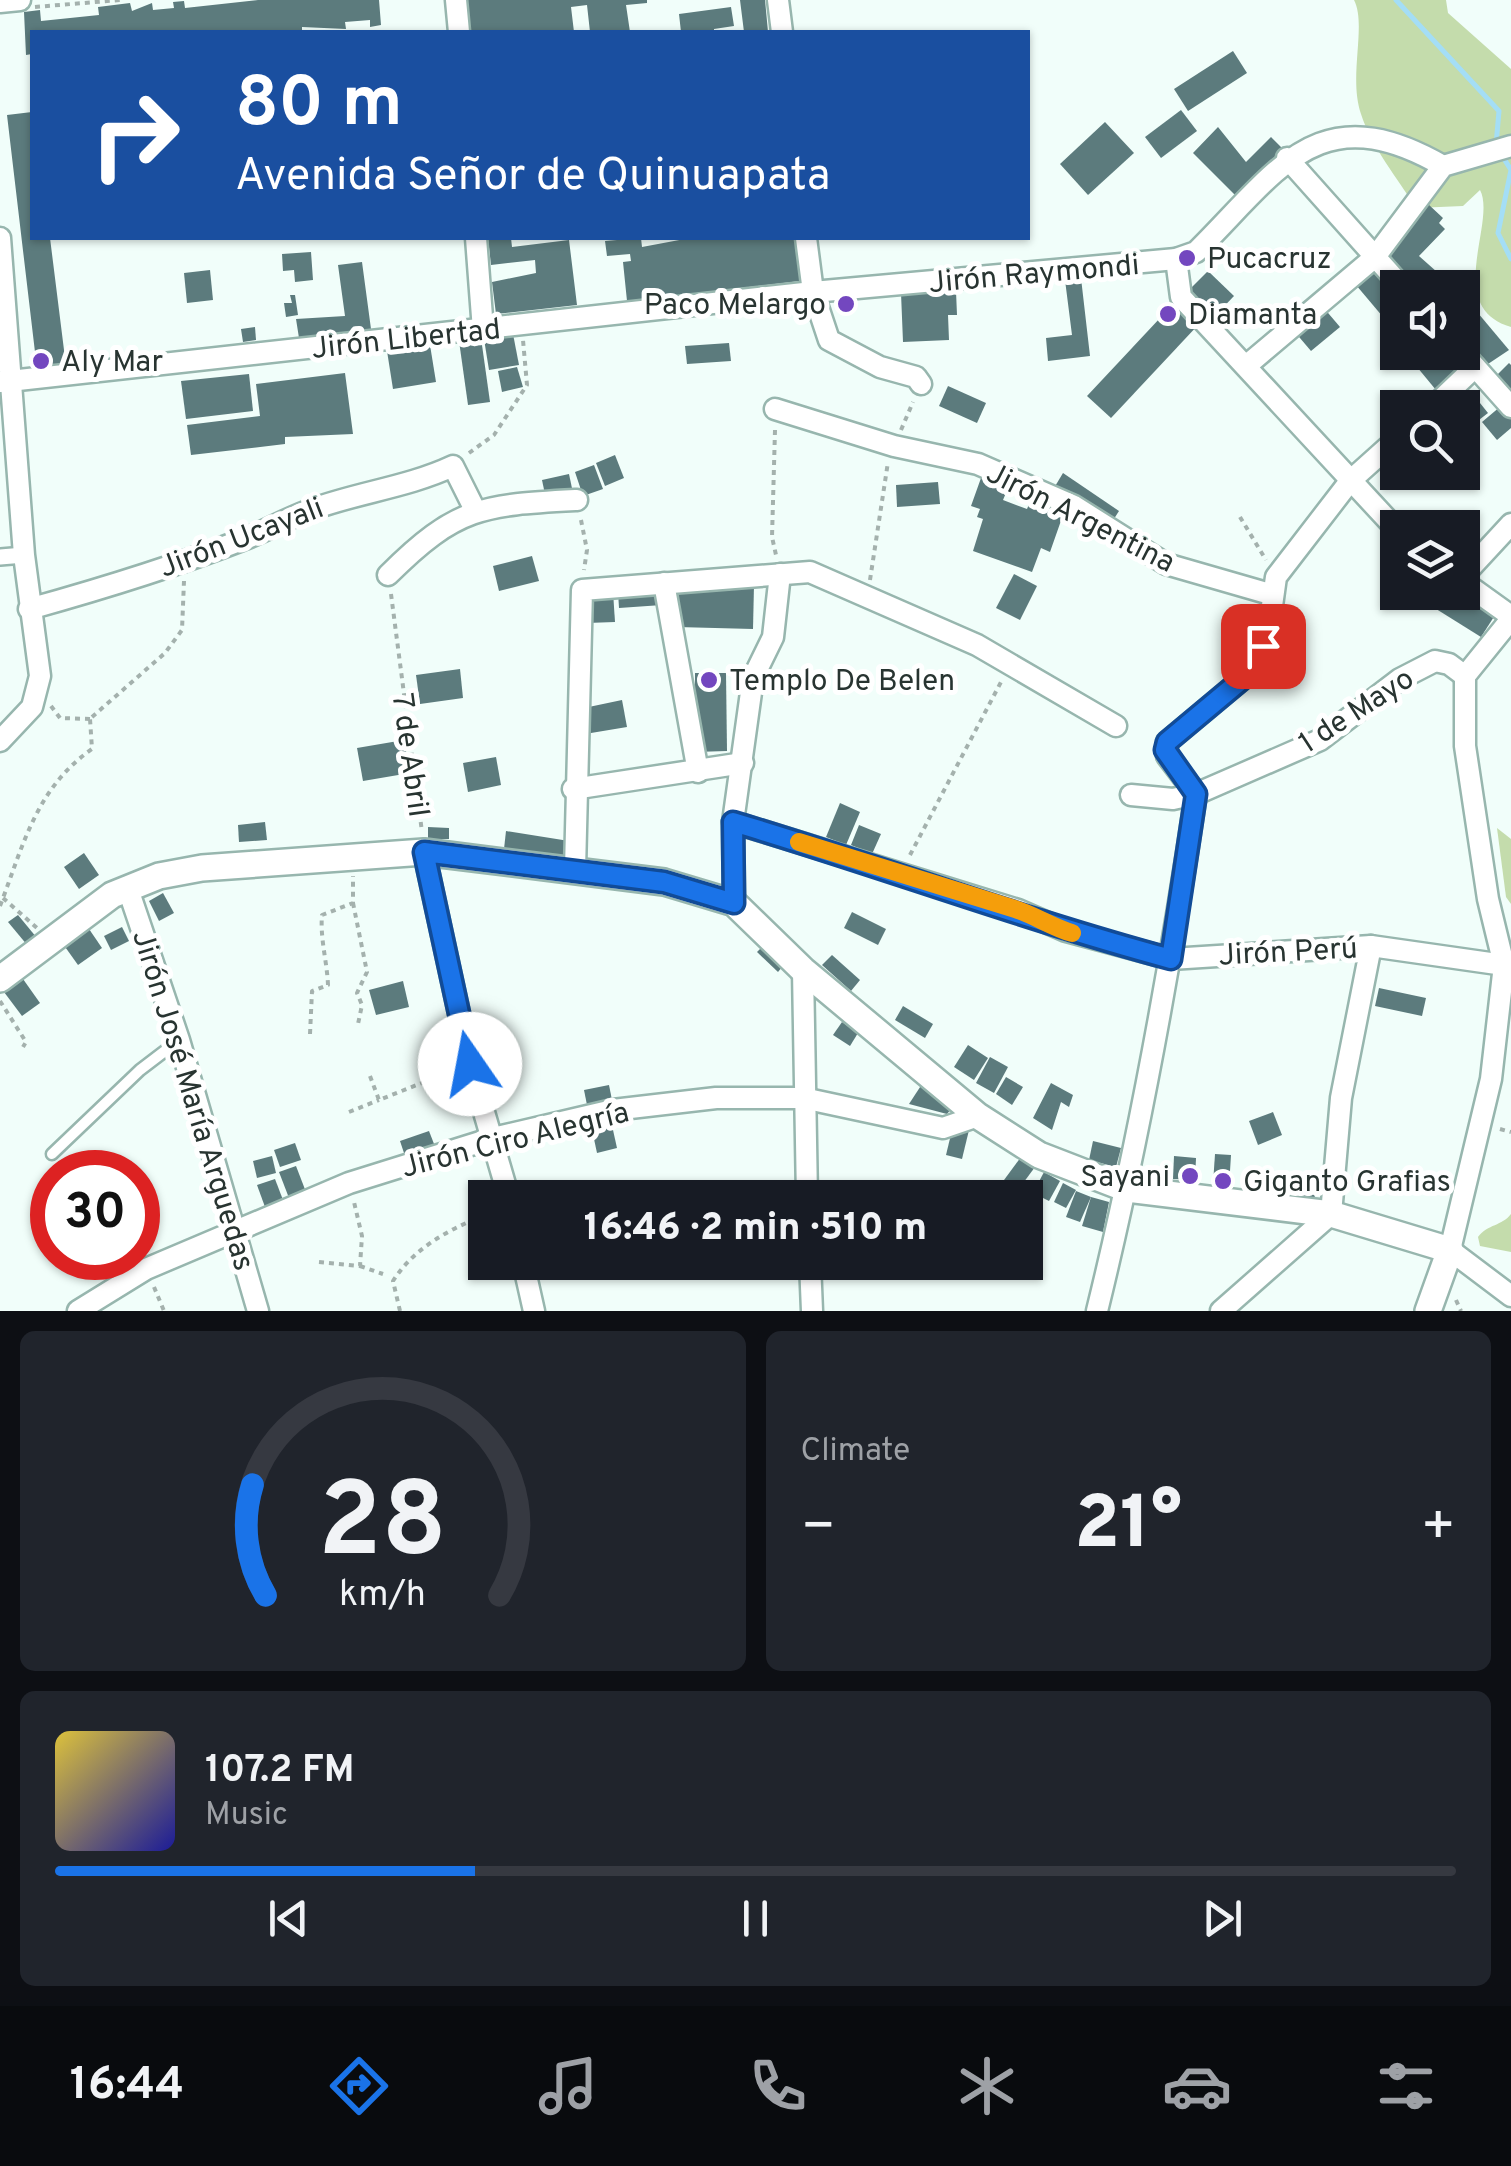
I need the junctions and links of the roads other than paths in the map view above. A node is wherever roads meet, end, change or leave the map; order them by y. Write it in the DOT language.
graph roads {
  1 [pos="456,0"];
  2 [pos="778,0"];
  3 [pos="0,2"];
  4 [pos="27,4"];
  5 [pos="459,30"];
  6 [pos="782,30"];
  7 [pos="1511,146"];
  8 [pos="1287,158"];
  9 [pos="1448,163"];
  10 [pos="476,240"];
  11 [pos="806,240"];
  12 [pos="0,247"];
  13 [pos="1375,256"];
  14 [pos="1176,260"];
  15 [pos="1387,270"];
  16 [pos="813,292"];
  17 [pos="483,330"];
  18 [pos="1246,366"];
  19 [pos="1477,370"];
  20 [pos="4,382"];
  21 [pos="921,384"];
  22 [pos="1511,407"];
  23 [pos="776,409"];
  24 [pos="1380,454"];
  25 [pos="1350,481"];
  26 [pos="576,500"];
  27 [pos="475,510"];
  28 [pos="1380,512"];
  29 [pos="1511,524"];
  30 [pos="24,555"];
  31 [pos="0,557"];
  32 [pos="1480,559"];
  33 [pos="780,574"];
  34 [pos="388,575"];
  35 [pos="664,583"];
  36 [pos="1273,586"];
  37 [pos="1480,593"];
  38 [pos="29,608"];
  39 [pos="1511,618"];
  40 [pos="1465,676"];
  41 [pos="1116,726"];
  42 [pos="0,742"];
  43 [pos="743,763"];
  44 [pos="698,772"];
  45 [pos="574,789"];
  46 [pos="1196,794"];
  47 [pos="1131,795"];
  48 [pos="733,822"];
  49 [pos="424,852"];
  50 [pos="574,870"];
  51 [pos="128,889"];
  52 [pos="734,903"];
  53 [pos="1371,946"];
  54 [pos="1171,959"];
  55 [pos="1504,965"];
  56 [pos="804,970"];
  57 [pos="0,979"];
  58 [pos="178,1040"];
  59 [pos="803,1098"];
  60 [pos="978,1116"];
  61 [pos="493,1138"];
  62 [pos="56,1150"];
  63 [pos="504,1180"];
  64 [pos="806,1180"];
  65 [pos="1126,1189"];
  66 [pos="1331,1214"];
  67 [pos="236,1228"];
  68 [pos="1450,1250"];
  69 [pos="528,1280"];
  70 [pos="811,1280"];
  71 [pos="1511,1296"];
  72 [pos="78,1311"];
  73 [pos="258,1311"];
  74 [pos="534,1311"];
  75 [pos="812,1311"];
  76 [pos="1096,1311"];
  77 [pos="1221,1311"];
  78 [pos="1428,1311"];
  1 -- 5 [label="street"];
  2 -- 6 [label="street"];
  3 -- 4 [label="street"];
  7 -- 9 [label="street"];
  8 -- 9 [label="street, Jirón Raymondi"];
  8 -- 13 [label="street"];
  8 -- 14 [label="street, Jirón Raymondi"];
  9 -- 13 [label="street"];
  10 -- 17 [label="street"];
  11 -- 16 [label="street"];
  12 -- 20 [label="street"];
  13 -- 15 [label="street"];
  13 -- 18 [label="street"];
  14 -- 16 [label="street, Jirón Raymondi"];
  14 -- 18 [label="street"];
  16 -- 17 [label="street, Jirón Libertad"];
  16 -- 21 [label="street"];
  17 -- 20 [label="street, Jirón Libertad"];
  18 -- 25 [label="street"];
  19 -- 22 [label="street"];
  20 -- 30 [label="street"];
  23 -- 36 [label="street, Jirón Argentina"];
  24 -- 25 [label="street"];
  25 -- 28 [label="street"];
  25 -- 36 [label="street"];
  26 -- 27 [label="street"];
  27 -- 34 [label="street"];
  27 -- 38 [label="street, Jirón Ucayali"];
  29 -- 32 [label="street"];
  30 -- 31 [label="street"];
  30 -- 38 [label="street"];
  33 -- 35 [label="street"];
  33 -- 41 [label="street"];
  33 -- 43 [label="street"];
  35 -- 44 [label="street"];
  35 -- 45 [label="street"];
  36 -- 46 [label="street"];
  37 -- 39 [label="street"];
  38 -- 42 [label="street"];
  39 -- 40 [label="street"];
  40 -- 46 [label="street, 1 de Mayo"];
  40 -- 55 [label="street"];
  43 -- 44 [label="street"];
  43 -- 48 [label="street"];
  44 -- 45 [label="street"];
  45 -- 50 [label="street"];
  46 -- 47 [label="street, 1 de Mayo"];
  46 -- 54 [label="street"];
  48 -- 52 [label="street"];
  48 -- 54 [label="street, Jirón Perú"];
  49 -- 50 [label="street"];
  49 -- 51 [label="street"];
  49 -- 61 [label="street, 7 de Abril"];
  50 -- 52 [label="street"];
  51 -- 57 [label="street"];
  51 -- 58 [label="street, Jirón José María Arguedas"];
  52 -- 56 [label="street"];
  53 -- 54 [label="street, Jirón Perú"];
  53 -- 55 [label="street, Jirón Perú"];
  53 -- 66 [label="street"];
  54 -- 65 [label="street"];
  55 -- 68 [label="street"];
  56 -- 59 [label="street"];
  56 -- 60 [label="street"];
  58 -- 62 [label="lane"];
  58 -- 67 [label="street, Jirón José María Arguedas"];
  59 -- 60 [label="street, Jirón Ciro Alegría"];
  59 -- 61 [label="street, Jirón Ciro Alegría"];
  59 -- 64 [label="street"];
  60 -- 65 [label="street"];
  61 -- 63 [label="street, 7 de Abril"];
  61 -- 67 [label="street, Jirón Ciro Alegría"];
  65 -- 66 [label="street"];
  65 -- 76 [label="street"];
  66 -- 68 [label="street"];
  66 -- 77 [label="street"];
  67 -- 72 [label="street, Jirón Ciro Alegría"];
  67 -- 73 [label="street, Jirón José María Arguedas"];
  68 -- 71 [label="street"];
  68 -- 78 [label="street"];
  69 -- 74 [label="street"];
  70 -- 75 [label="street"];
}
